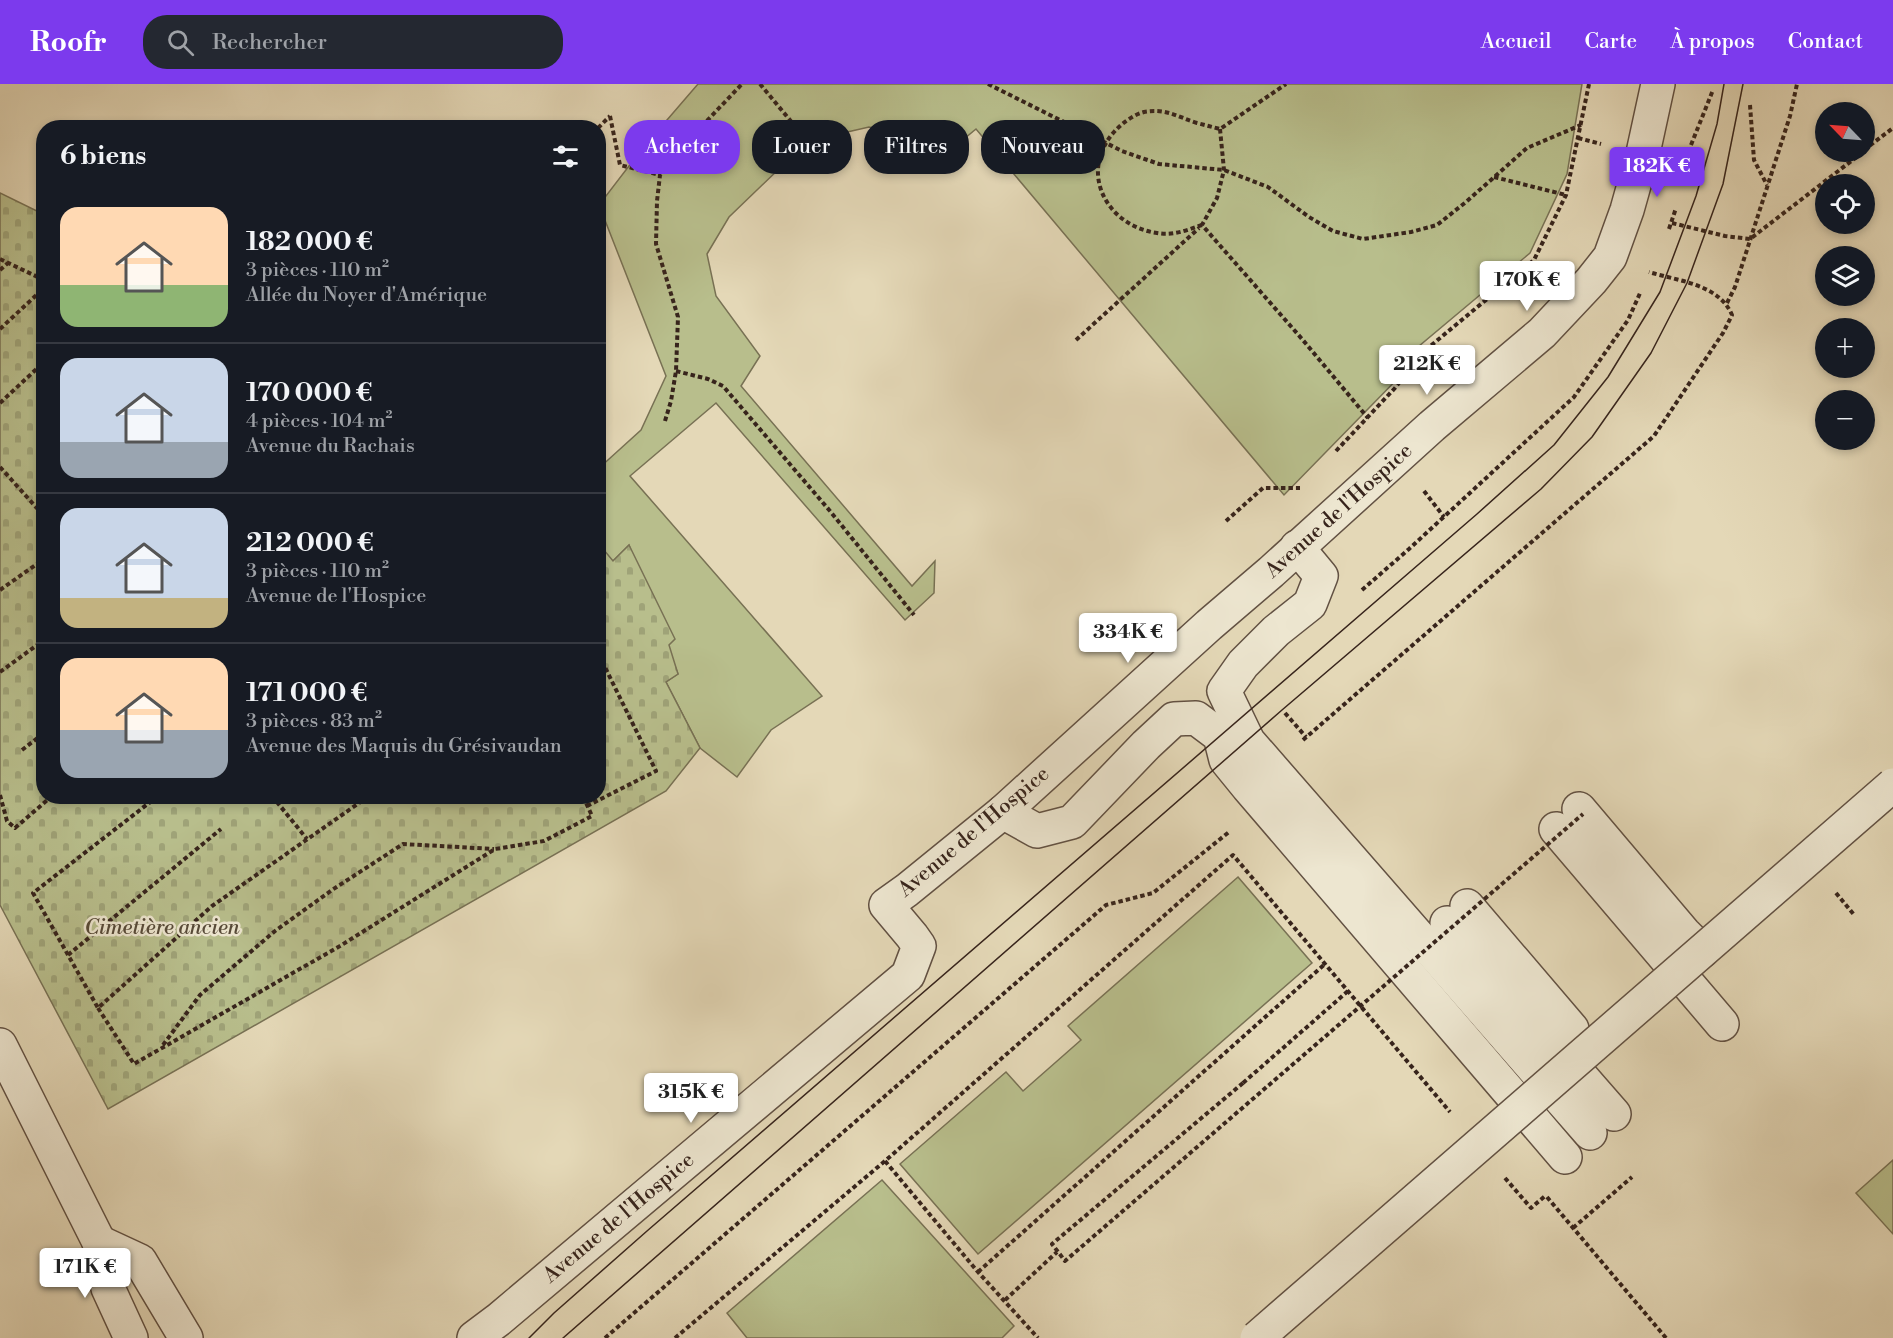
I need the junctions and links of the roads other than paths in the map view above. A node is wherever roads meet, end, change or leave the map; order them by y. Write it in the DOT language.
graph roads {
  1 [pos="1658,84"];
  2 [pos="1297,547"];
  3 [pos="1893,785"];
  4 [pos="1003,812"];
  5 [pos="1449,925"];
  6 [pos="1702,951"];
  7 [pos="1722,1024"];
  8 [pos="1572,1029"];
  9 [pos="0,1045"];
  10 [pos="1531,1064"];
  11 [pos="1565,1157"];
  12 [pos="99,1242"];
  13 [pos="130,1338"];
  14 [pos="186,1338"];
  15 [pos="474,1338"];
  16 [pos="1257,1338"];
  1 -- 2 [label="street, Avenue de l'Hospice"];
  2 -- 4 [label="street, Avenue de l'Hospice"];
  2 -- 5 [label="street"];
  3 -- 6 [label="street, bridge"];
  4 -- 11 [label="street"];
  4 -- 15 [label="street, Avenue de l'Hospice"];
  5 -- 8 [label="street"];
  5 -- 10 [label="street"];
  6 -- 7 [label="street"];
  6 -- 16 [label="street, bridge"];
  9 -- 12 [label="street"];
  12 -- 13 [label="street"];
  12 -- 14 [label="street"];
}
